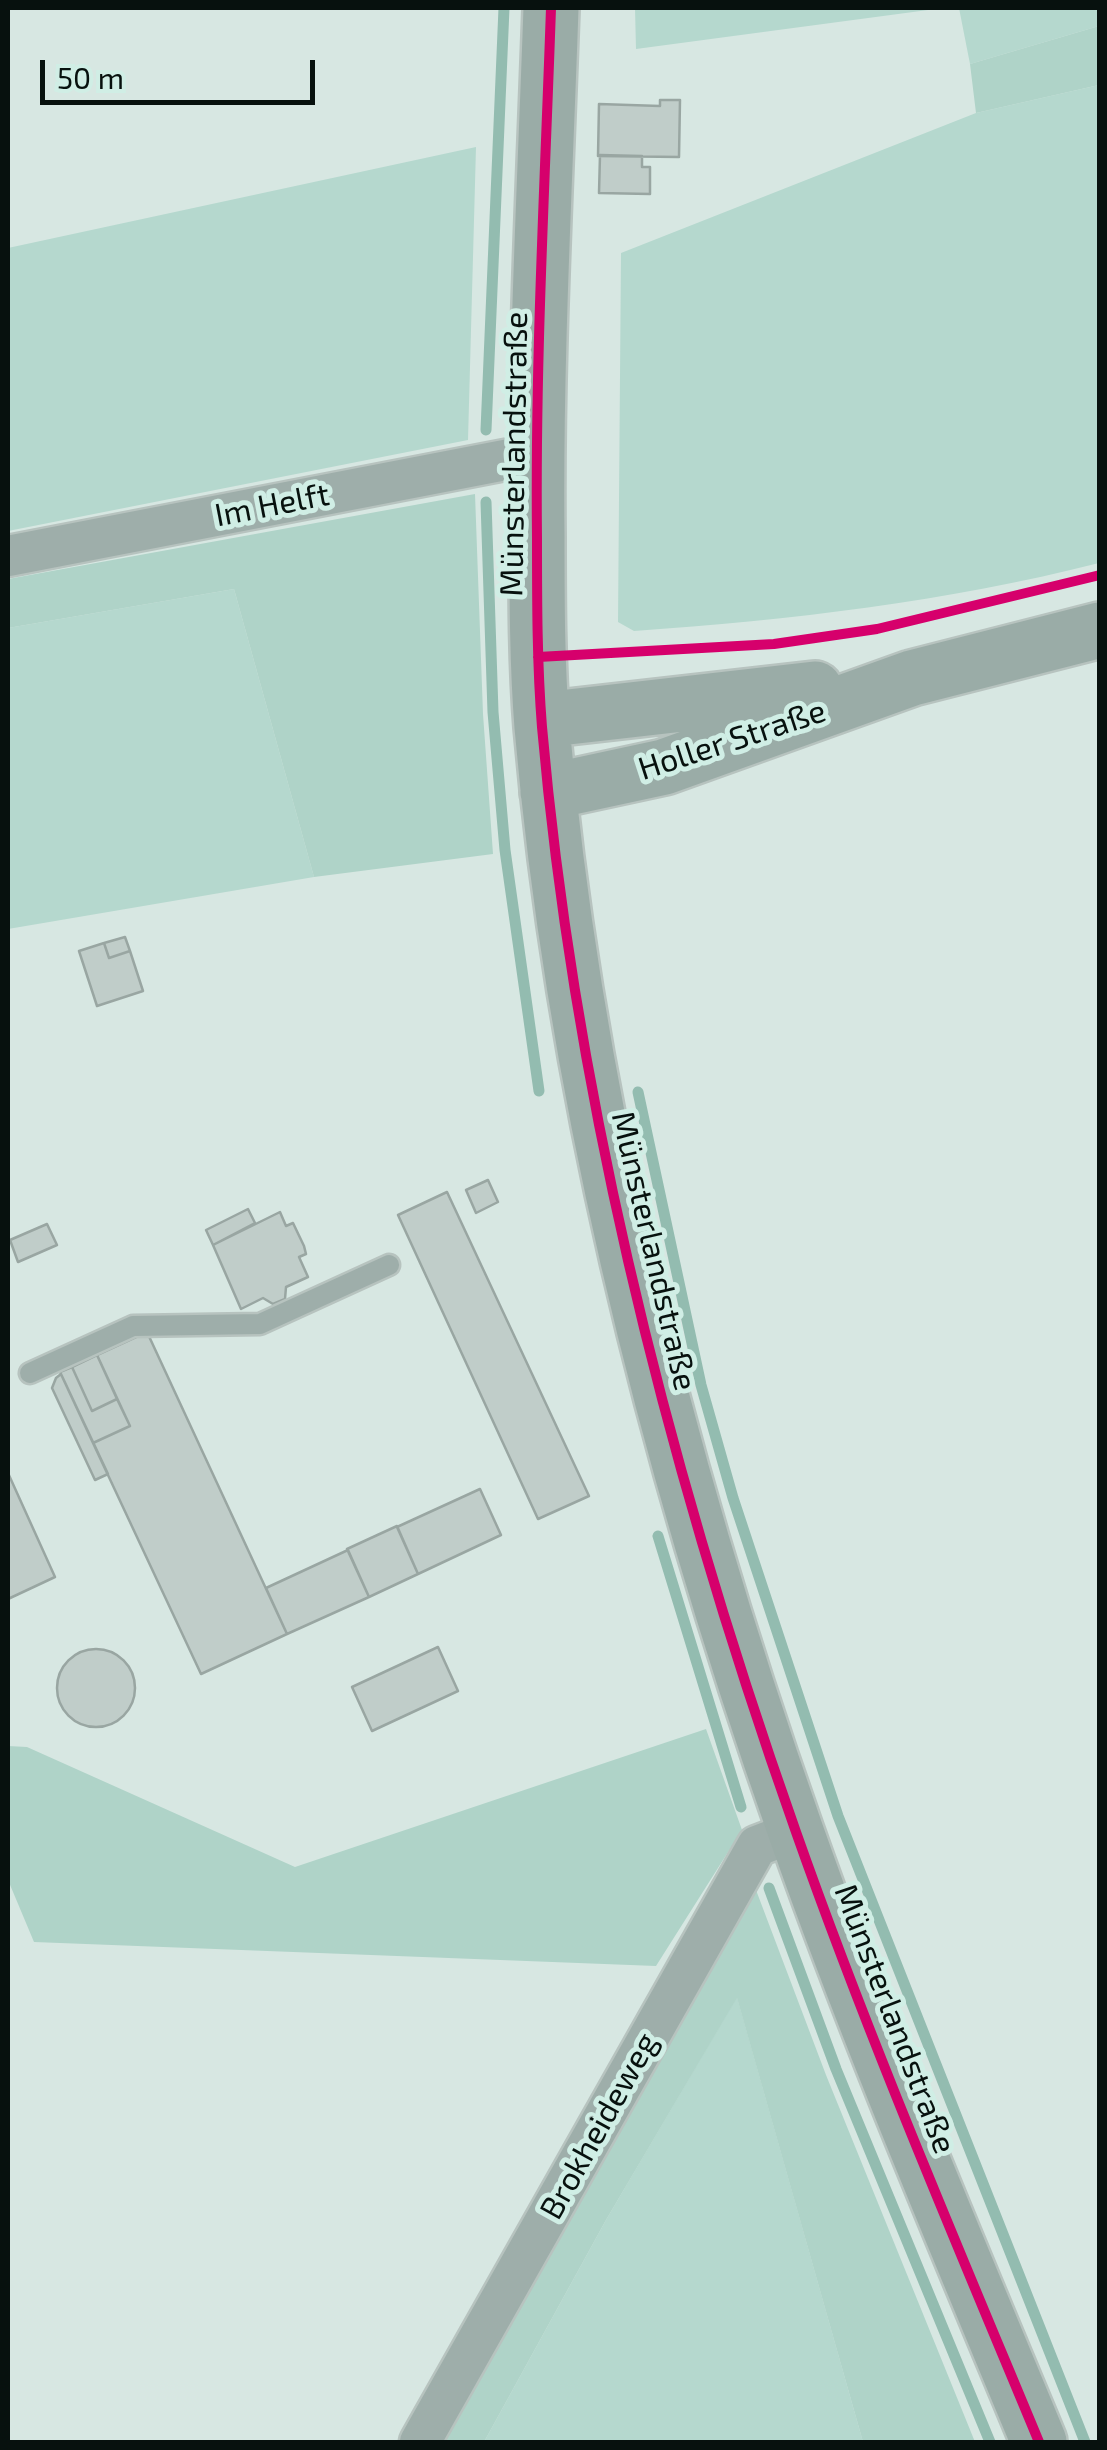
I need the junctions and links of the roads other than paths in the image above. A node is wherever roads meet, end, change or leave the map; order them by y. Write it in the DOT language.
graph roads {
  1 [pos="552,8"];
  2 [pos="536,454"];
  3 [pos="8,556"];
  4 [pos="1100,630"];
  5 [pos="912,678"];
  6 [pos="542,720"];
  7 [pos="548,792"];
  8 [pos="389,1266"];
  9 [pos="30,1373"];
  10 [pos="796,1831"];
  11 [pos="420,2442"];
  12 [pos="1039,2442"];
  1 -- 2 [label="main road, Münsterlandstraße"];
  2 -- 3 [label="street, Im Helft"];
  2 -- 6 [label="main road, Münsterlandstraße"];
  4 -- 5 [label="main road, Holler Straße"];
  5 -- 6 [label="main road, Holler Straße"];
  5 -- 7 [label="main road, Holler Straße"];
  6 -- 7 [label="main road, Münsterlandstraße"];
  7 -- 10 [label="main road, Münsterlandstraße"];
  8 -- 9 [label="lane"];
  10 -- 11 [label="street, Brokheideweg"];
  10 -- 12 [label="main road, Münsterlandstraße"];
}
